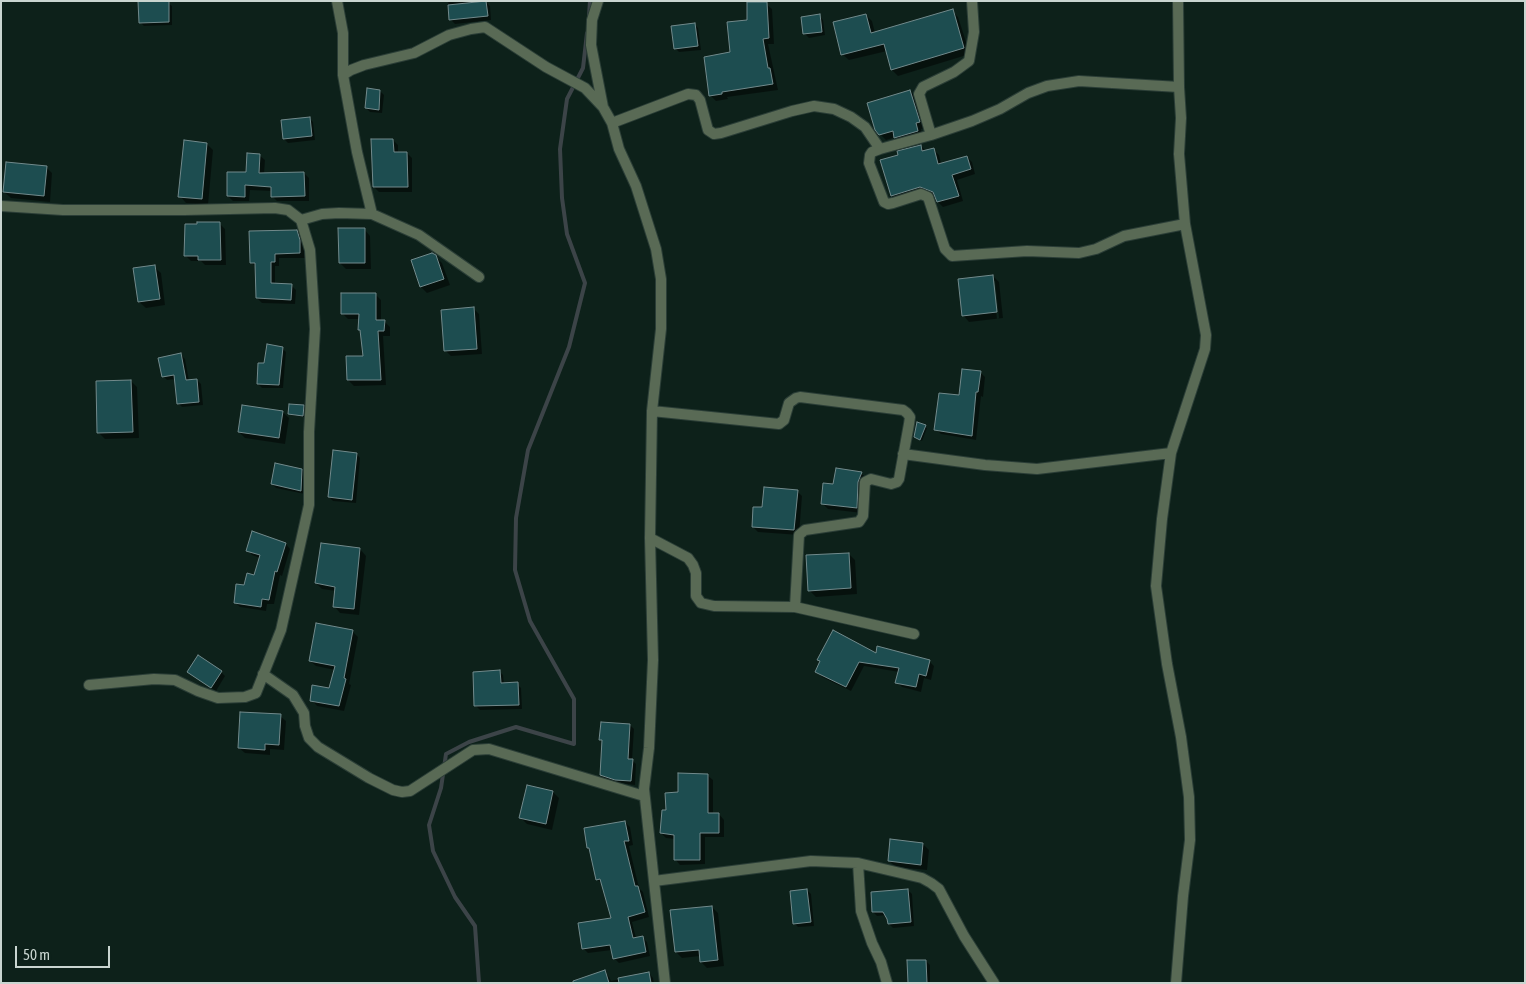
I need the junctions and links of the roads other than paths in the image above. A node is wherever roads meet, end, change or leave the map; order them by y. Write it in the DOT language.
graph roads {
  1 [pos="337,1"];
  2 [pos="598,1"];
  3 [pos="972,1"];
  4 [pos="1178,1"];
  5 [pos="343,75"];
  6 [pos="1179,88"];
  7 [pos="603,107"];
  8 [pos="612,123"];
  9 [pos="931,135"];
  10 [pos="880,148"];
  11 [pos="1,206"];
  12 [pos="372,214"];
  13 [pos="302,220"];
  14 [pos="1185,224"];
  15 [pos="479,277"];
  16 [pos="652,411"];
  17 [pos="1171,453"];
  18 [pos="902,454"];
  19 [pos="650,538"];
  20 [pos="795,608"];
  21 [pos="914,634"];
  22 [pos="263,674"];
  23 [pos="90,685"];
  24 [pos="644,796"];
  25 [pos="858,863"];
  26 [pos="654,881"];
  27 [pos="665,983"];
  28 [pos="887,983"];
  29 [pos="994,983"];
  30 [pos="1176,983"];
  1 -- 5 [label="street"];
  2 -- 7 [label="street"];
  3 -- 9 [label="street"];
  4 -- 6 [label="street"];
  5 -- 7 [label="street"];
  5 -- 12 [label="street"];
  6 -- 9 [label="street"];
  6 -- 14 [label="street"];
  7 -- 8 [label="street"];
  8 -- 10 [label="street"];
  8 -- 16 [label="street"];
  9 -- 10 [label="street"];
  10 -- 14 [label="street"];
  11 -- 13 [label="street"];
  12 -- 13 [label="street"];
  12 -- 15 [label="street"];
  13 -- 22 [label="street"];
  14 -- 17 [label="street"];
  16 -- 18 [label="street"];
  16 -- 19 [label="street"];
  17 -- 18 [label="street"];
  17 -- 30 [label="street"];
  18 -- 20 [label="street"];
  19 -- 20 [label="street"];
  19 -- 24 [label="street"];
  20 -- 21 [label="street"];
  22 -- 23 [label="street"];
  22 -- 24 [label="street"];
  24 -- 26 [label="street"];
  25 -- 26 [label="street"];
  25 -- 28 [label="street"];
  25 -- 29 [label="street"];
  26 -- 27 [label="street"];
}
